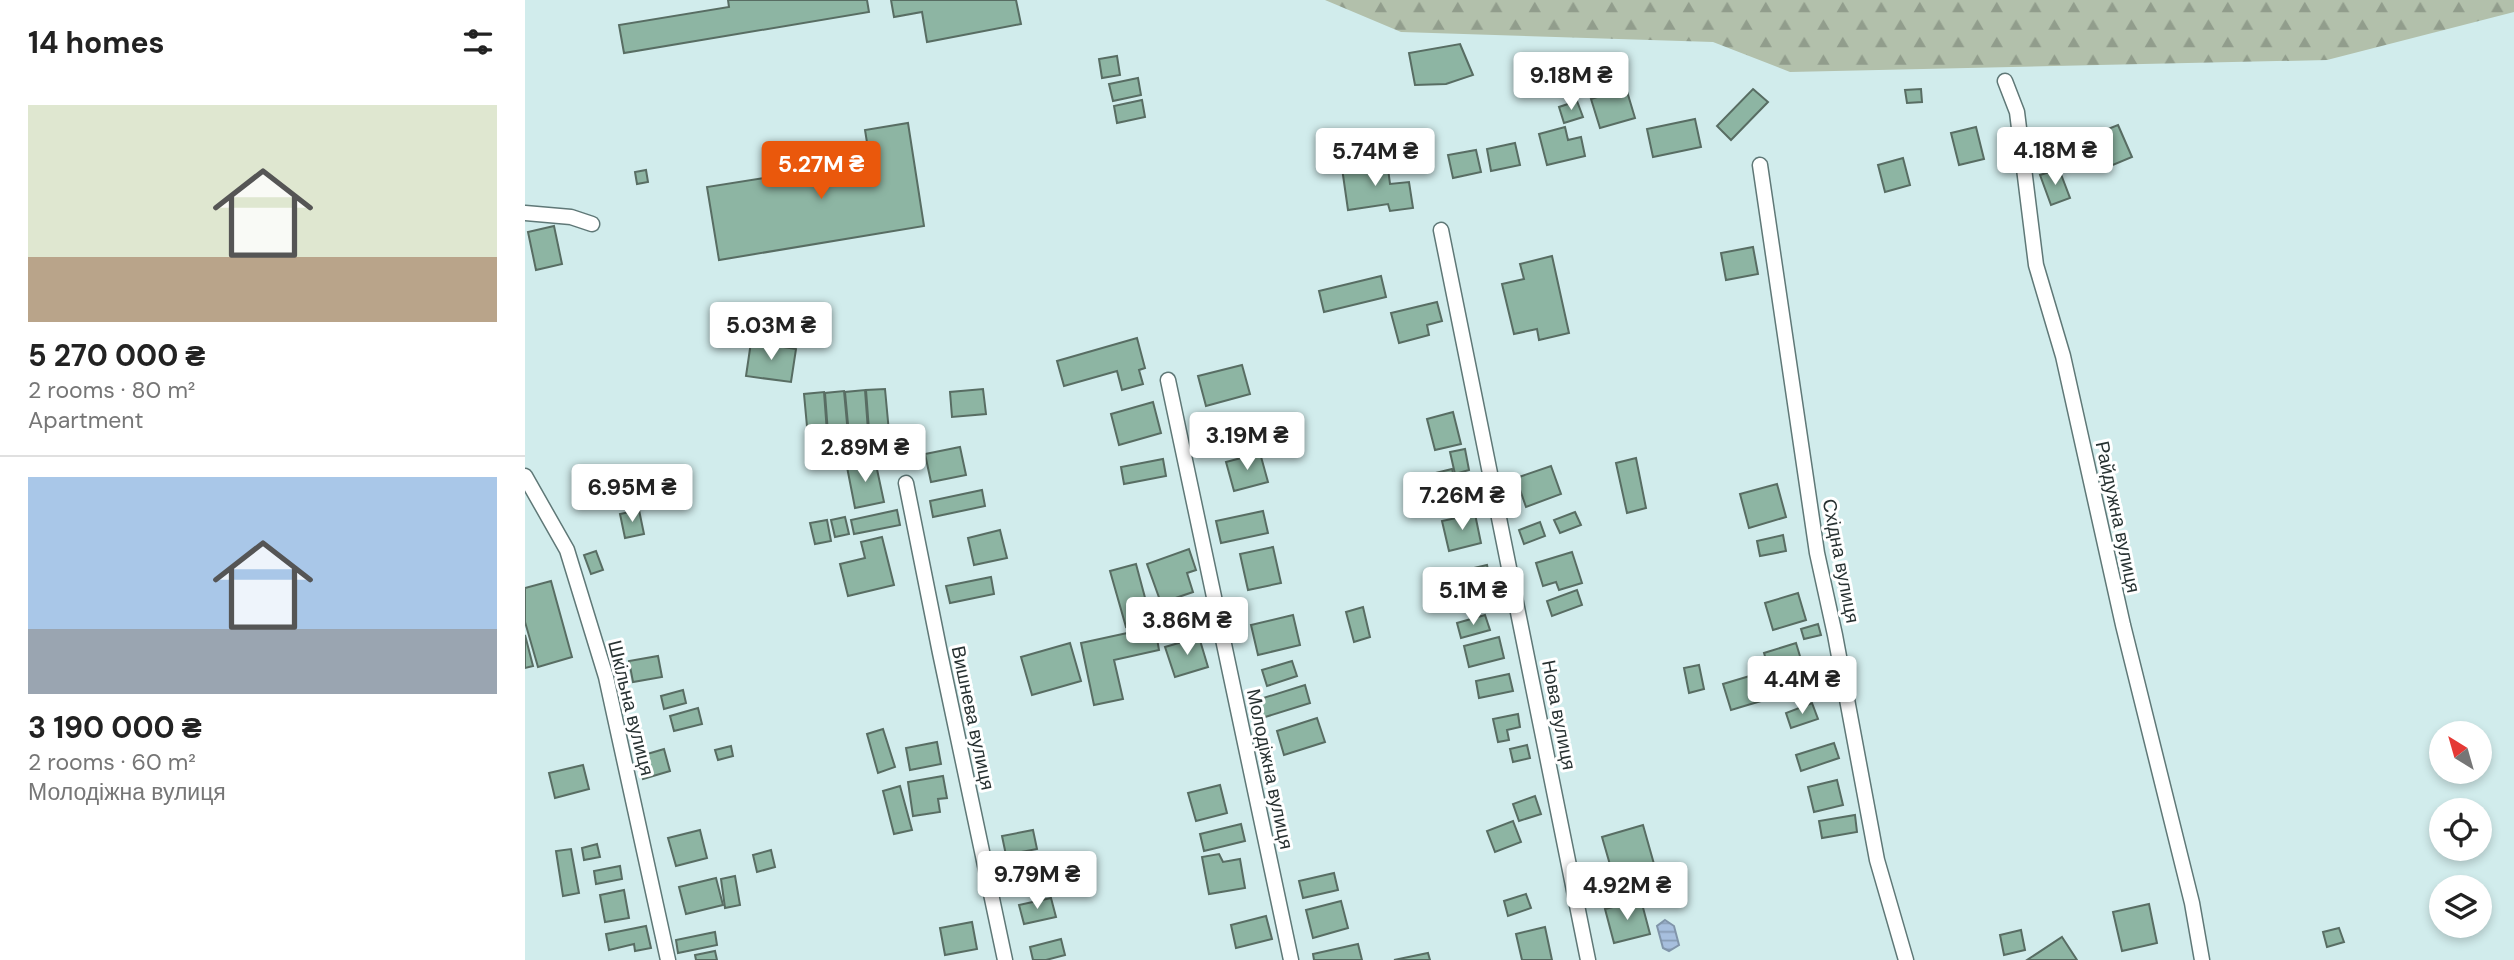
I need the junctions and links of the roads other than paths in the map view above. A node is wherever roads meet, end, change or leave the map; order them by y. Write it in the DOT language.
graph roads {
  1 [pos="2005,81"];
  2 [pos="1760,165"];
  3 [pos="525,214"];
  4 [pos="592,224"];
  5 [pos="1441,230"];
  6 [pos="1168,380"];
  7 [pos="525,476"];
  8 [pos="906,483"];
  9 [pos="668,960"];
  10 [pos="1006,960"];
  11 [pos="1291,960"];
  12 [pos="1588,960"];
  13 [pos="1906,960"];
  14 [pos="2202,960"];
  1 -- 14 [label="street, Райдужна вулиця"];
  2 -- 13 [label="street, Східна вулиця"];
  3 -- 4 [label="street"];
  5 -- 12 [label="street, Нова вулиця"];
  6 -- 11 [label="street, Молодіжна вулиця"];
  7 -- 9 [label="street, Шкільна вулиця"];
  8 -- 10 [label="street, Вишнева вулиця"];
}
